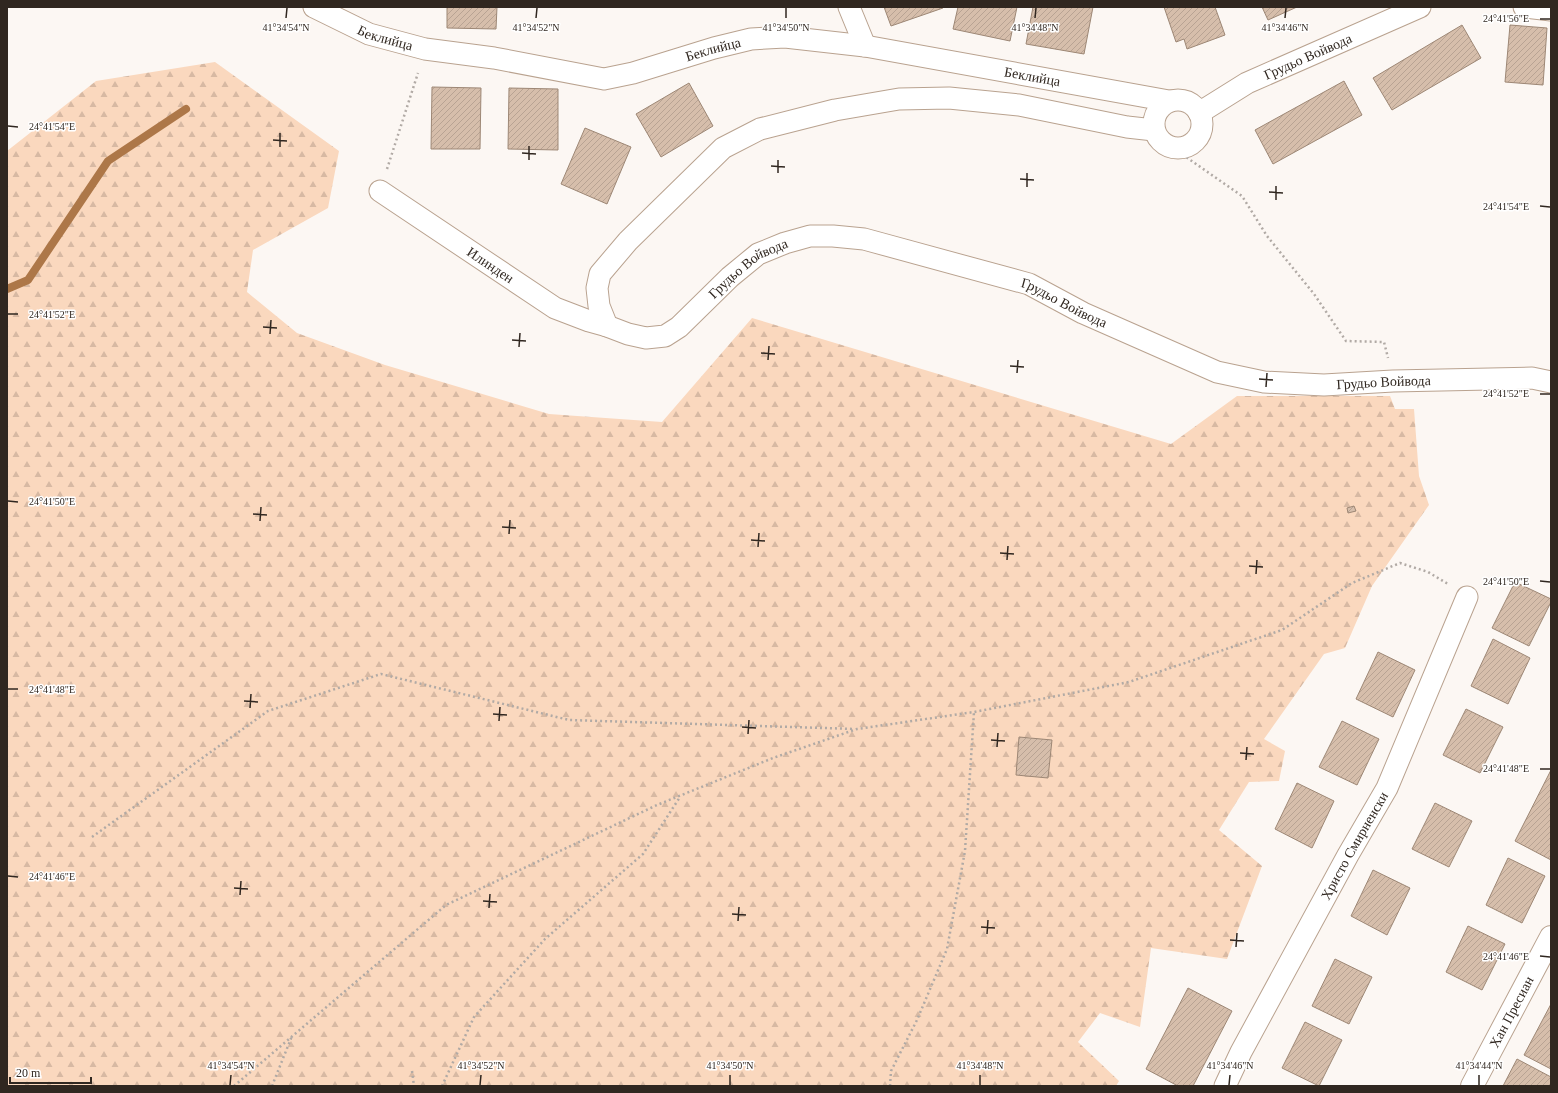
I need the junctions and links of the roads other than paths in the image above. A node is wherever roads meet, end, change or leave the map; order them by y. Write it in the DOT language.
graph roads {
  1 [pos="314,7"];
  2 [pos="849,7"];
  3 [pos="1420,7"];
  4 [pos="1524,7"];
  5 [pos="1551,10"];
  6 [pos="865,46"];
  7 [pos="1169,101"];
  8 [pos="1200,113"];
  9 [pos="1154,130"];
  10 [pos="380,191"];
  11 [pos="607,326"];
  12 [pos="1551,382"];
  13 [pos="1467,596"];
  14 [pos="1551,937"];
  15 [pos="1225,1086"];
  16 [pos="1472,1086"];
  1 -- 6 [label="street, Беклийца"];
  2 -- 6 [label="street"];
  3 -- 8 [label="street, Грудьо Войвода"];
  4 -- 5 [label="street"];
  6 -- 7 [label="street, Беклийца"];
  7 -- 8 [label="street"];
  7 -- 9 [label="street"];
  8 -- 9 [label="street"];
  9 -- 11 [label="street"];
  10 -- 11 [label="street, Илинден"];
  11 -- 12 [label="street, Грудьо Войвода"];
  13 -- 15 [label="street, Христо Смирненски"];
  14 -- 16 [label="street, Хан Пресиан"];
}
